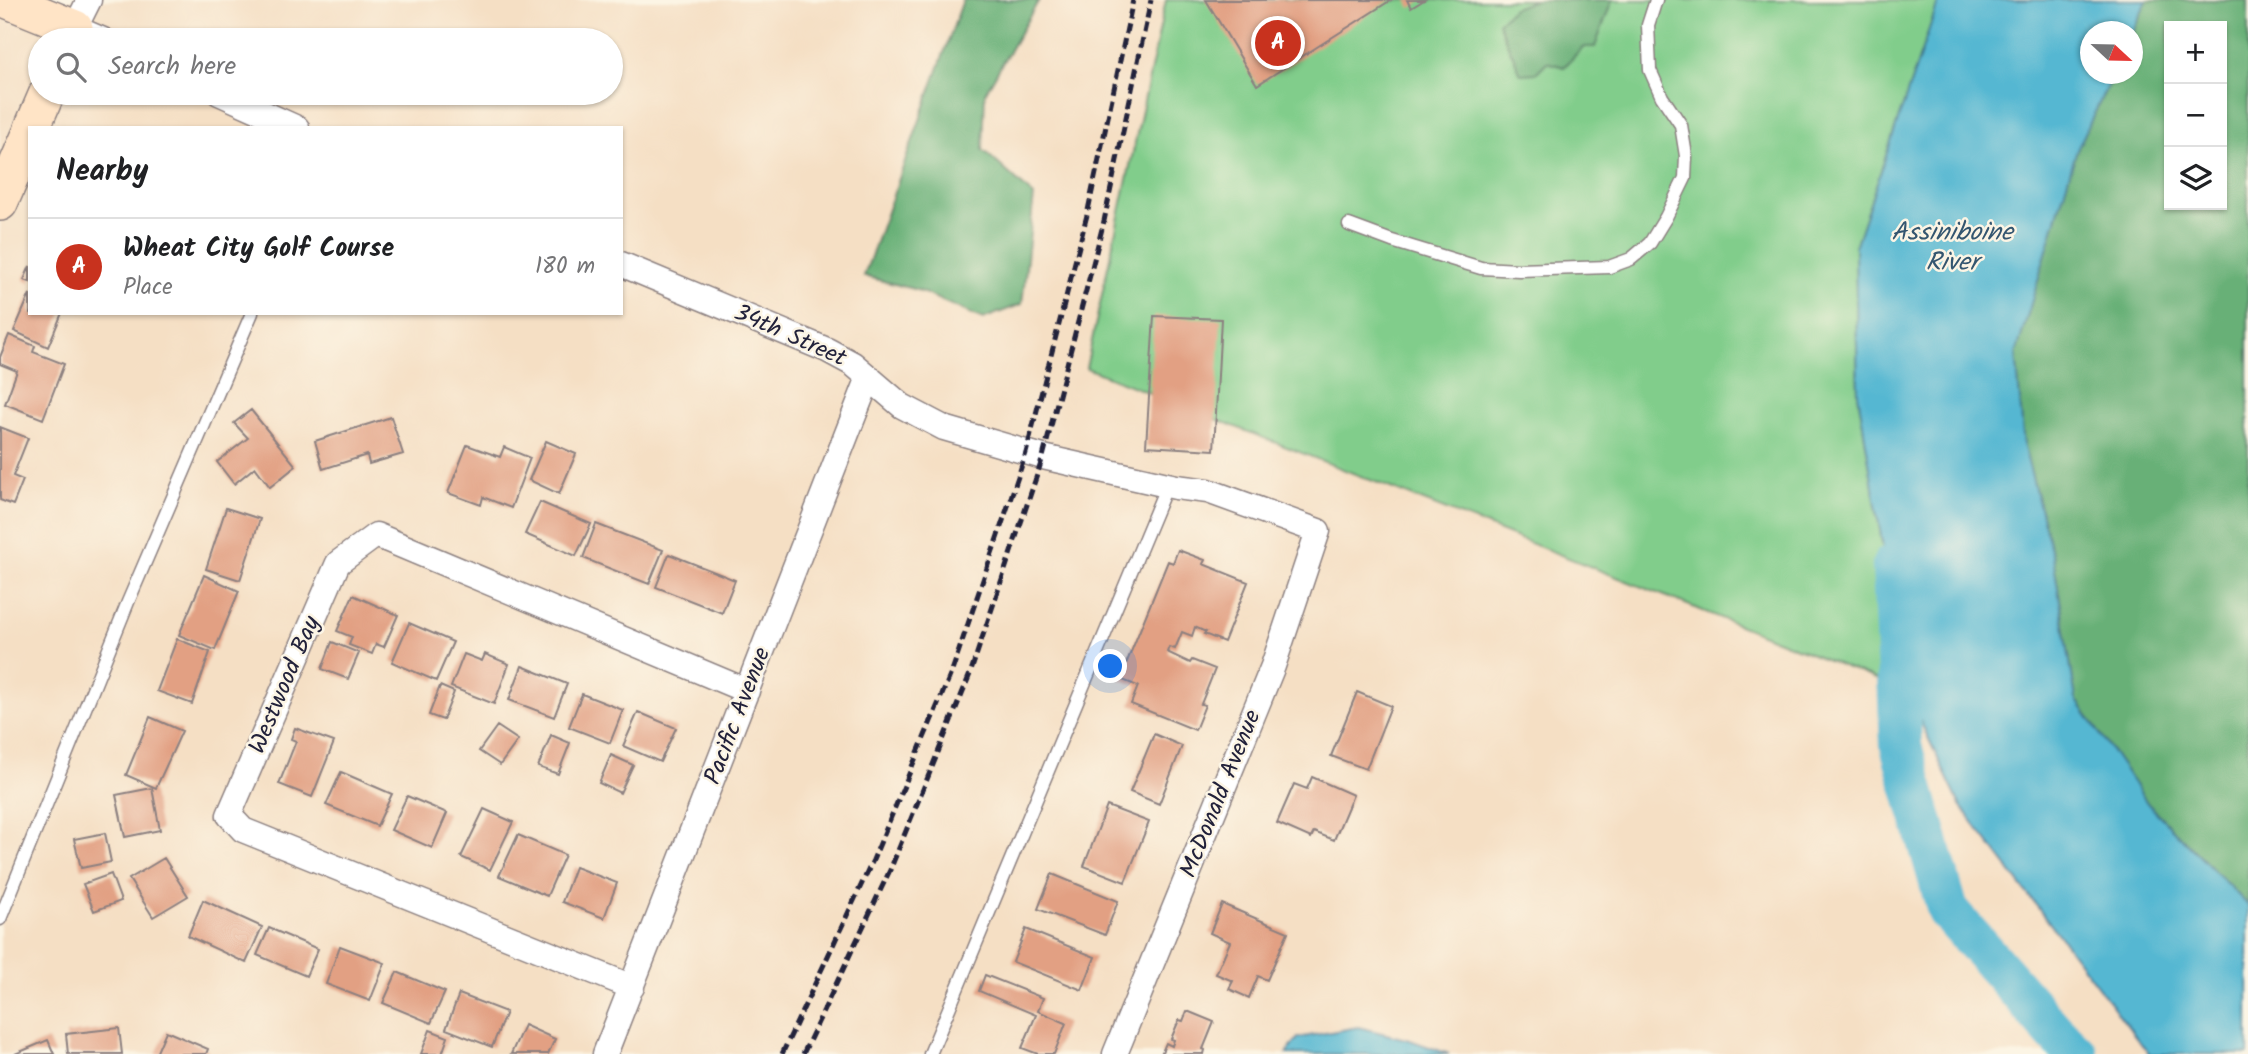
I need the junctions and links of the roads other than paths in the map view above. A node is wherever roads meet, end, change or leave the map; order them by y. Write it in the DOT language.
graph roads {
  1 [pos="6,0"];
  2 [pos="1656,0"];
  3 [pos="84,27"];
  4 [pos="42,105"];
  5 [pos="246,105"];
  6 [pos="33,126"];
  7 [pos="293,126"];
  8 [pos="28,139"];
  9 [pos="0,203"];
  10 [pos="1349,225"];
  11 [pos="623,265"];
  12 [pos="251,315"];
  13 [pos="869,377"];
  14 [pos="1167,485"];
  15 [pos="1318,531"];
  16 [pos="747,691"];
  17 [pos="0,919"];
  18 [pos="632,987"];
  19 [pos="605,1054"];
  20 [pos="930,1054"];
  21 [pos="1115,1054"];
  1 -- 3 [label="street"];
  2 -- 10 [label="lane"];
  4 -- 6 [label="street"];
  5 -- 7 [label="street"];
  8 -- 9 [label="street"];
  11 -- 13 [label="street, 34th Street"];
  12 -- 17 [label="lane"];
  13 -- 14 [label="street, 34th Street"];
  13 -- 16 [label="street, Pacific Avenue"];
  14 -- 15 [label="street, 34th Street"];
  14 -- 20 [label="lane"];
  15 -- 21 [label="street, McDonald Avenue"];
  16 -- 18 [label="street, Pacific Avenue"];
  16 -- 18 [label="street, Westwood Bay"];
  18 -- 19 [label="street, Pacific Avenue"];
}
